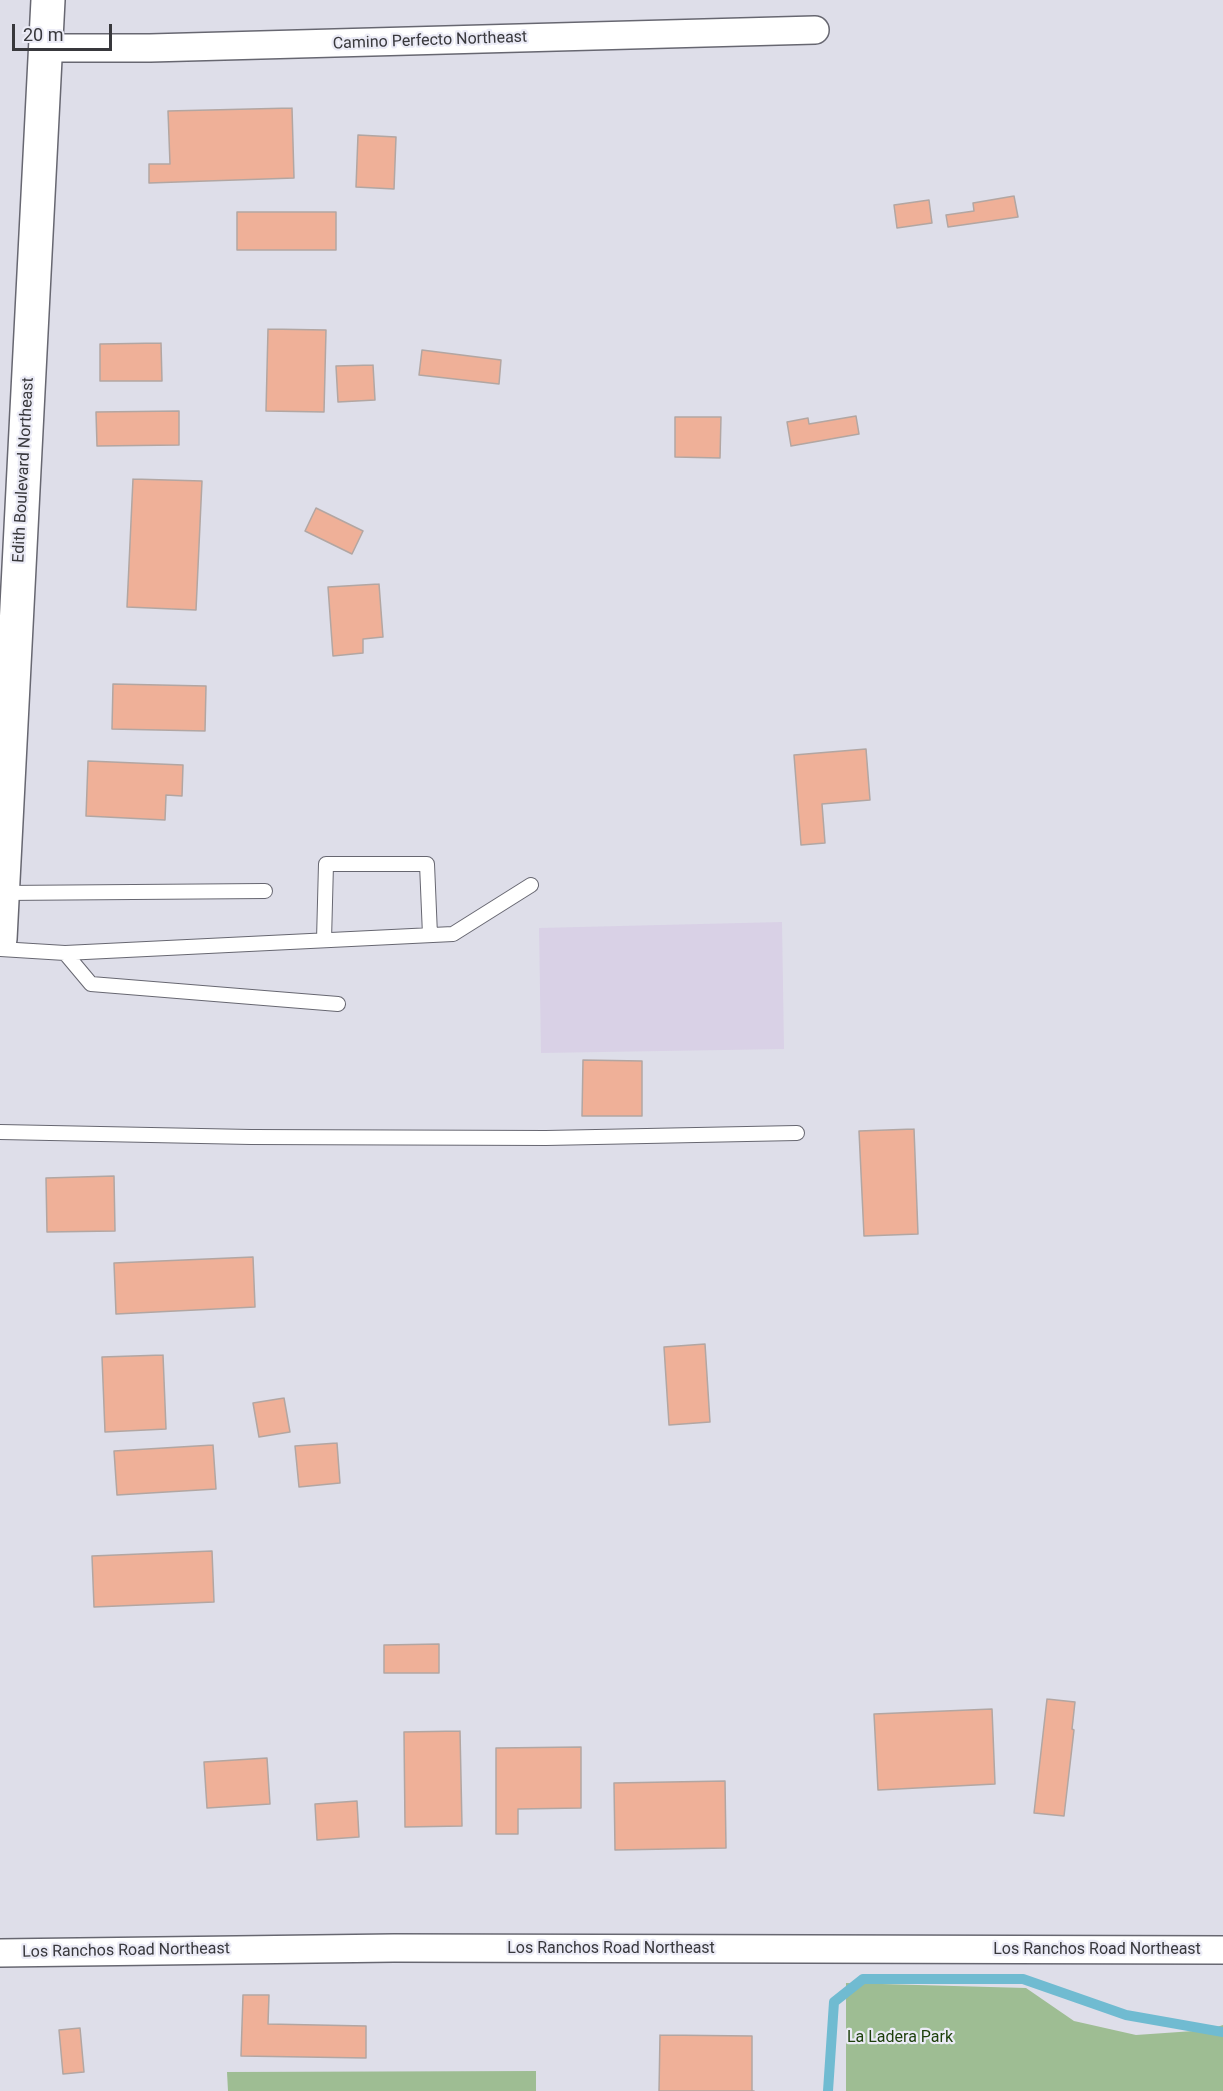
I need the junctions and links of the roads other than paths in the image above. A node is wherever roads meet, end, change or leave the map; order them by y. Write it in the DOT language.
graph roads {
  1 [pos="48,0"];
  2 [pos="815,30"];
  3 [pos="45,48"];
  4 [pos="531,885"];
  5 [pos="265,891"];
  6 [pos="2,893"];
  7 [pos="430,935"];
  8 [pos="0,939"];
  9 [pos="324,940"];
  10 [pos="0,949"];
  11 [pos="65,953"];
  12 [pos="338,1004"];
  13 [pos="0,1132"];
  14 [pos="797,1133"];
  15 [pos="1223,1950"];
  16 [pos="0,1953"];
  1 -- 3 [label="street, Edith Boulevard Northeast"];
  2 -- 3 [label="street, Camino Perfecto Northeast"];
  3 -- 6 [label="street, Edith Boulevard Northeast"];
  4 -- 7 [label="lane"];
  5 -- 6 [label="lane"];
  6 -- 8 [label="street, Edith Boulevard Northeast"];
  7 -- 9 [label="lane"];
  7 -- 9 [label="lane"];
  9 -- 11 [label="lane"];
  10 -- 11 [label="lane"];
  11 -- 12 [label="lane"];
  13 -- 14 [label="lane"];
  15 -- 16 [label="street, Los Ranchos Road Northeast"];
}
